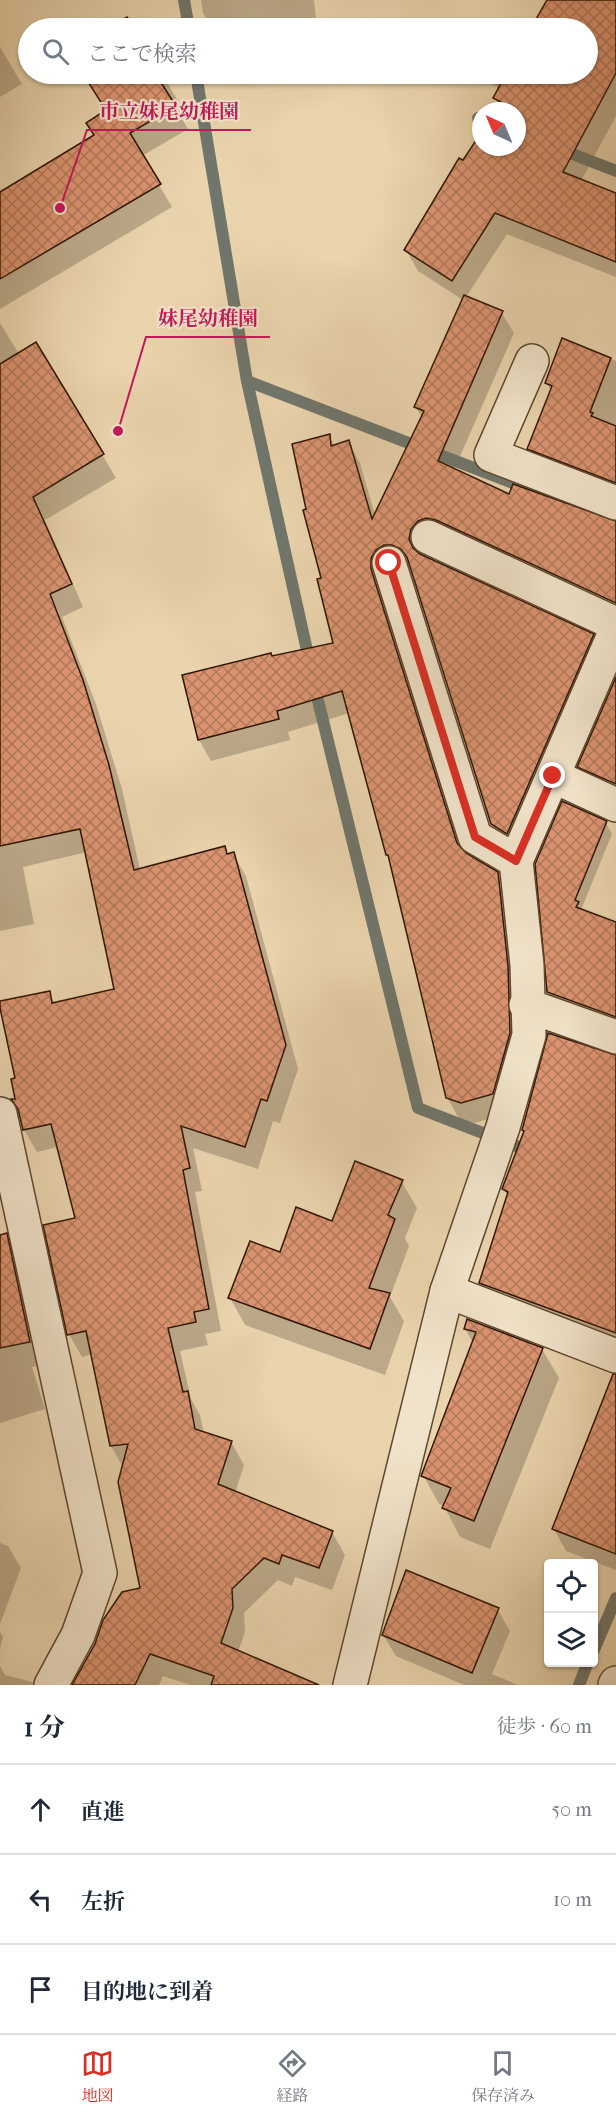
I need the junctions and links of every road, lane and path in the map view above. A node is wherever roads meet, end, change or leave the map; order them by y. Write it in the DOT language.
graph roads {
  1 [pos="532,361"];
  2 [pos="616,503"];
  3 [pos="428,537"];
  4 [pos="389,563"];
  5 [pos="616,624"];
  6 [pos="616,630"];
  7 [pos="553,776"];
  8 [pos="616,805"];
  9 [pos="516,861"];
  10 [pos="526,1005"];
  11 [pos="616,1037"];
  12 [pos="0,1114"];
  13 [pos="447,1291"];
  14 [pos="616,1356"];
  15 [pos="51,1685"];
  16 [pos="350,1685"];
  1 -- 2 [label="street"];
  3 -- 5 [label="street"];
  4 -- 9 [label="street"];
  6 -- 7 [label="street"];
  7 -- 8 [label="street"];
  7 -- 9 [label="street"];
  9 -- 10 [label="street"];
  10 -- 11 [label="street"];
  10 -- 13 [label="street"];
  12 -- 15 [label="street"];
  13 -- 14 [label="street"];
  13 -- 16 [label="street"];
}
